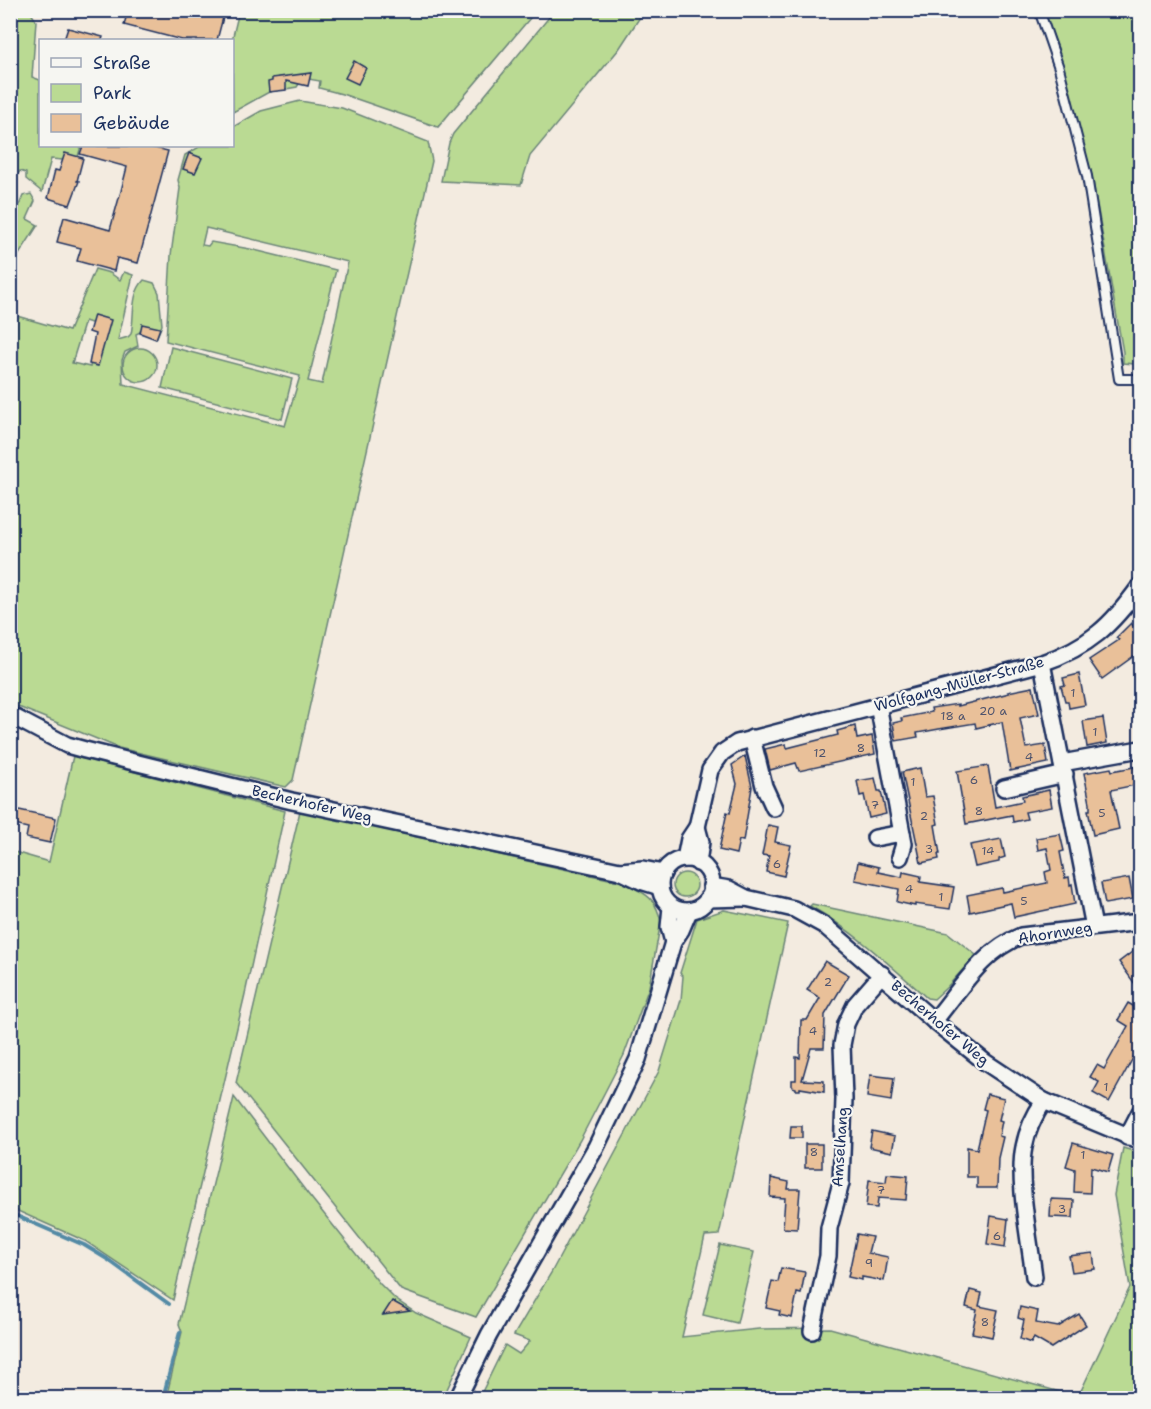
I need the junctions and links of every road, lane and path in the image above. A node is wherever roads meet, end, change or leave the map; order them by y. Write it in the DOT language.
graph roads {
  1 [pos="1039,10"];
  2 [pos="1140,379"];
  3 [pos="1140,586"];
  4 [pos="1042,663"];
  5 [pos="879,705"];
  6 [pos="10,715"];
  7 [pos="752,738"];
  8 [pos="1140,748"];
  9 [pos="1064,769"];
  10 [pos="1004,788"];
  11 [pos="774,808"];
  12 [pos="902,833"];
  13 [pos="875,838"];
  14 [pos="900,857"];
  15 [pos="692,861"];
  16 [pos="661,880"];
  17 [pos="709,893"];
  18 [pos="671,907"];
  19 [pos="689,911"];
  20 [pos="1140,922"];
  21 [pos="1094,927"];
  22 [pos="673,942"];
  23 [pos="882,974"];
  24 [pos="934,1021"];
  25 [pos="1044,1101"];
  26 [pos="1140,1112"];
  27 [pos="1134,1139"];
  28 [pos="1034,1277"];
  29 [pos="812,1331"];
  30 [pos="458,1398"];
  1 -- 2 [label="lane"];
  3 -- 4 [label="street, Wolfgang-Müller-Straße"];
  4 -- 5 [label="street, Wolfgang-Müller-Straße"];
  4 -- 9 [label="street"];
  5 -- 7 [label="street, Wolfgang-Müller-Straße"];
  5 -- 12 [label="street"];
  6 -- 16 [label="street, Becherhofer Weg"];
  7 -- 11 [label="street"];
  7 -- 15 [label="street, Wolfgang-Müller-Straße"];
  8 -- 9 [label="street"];
  9 -- 10 [label="street"];
  9 -- 21 [label="street"];
  12 -- 13 [label="street"];
  12 -- 14 [label="street"];
  15 -- 16 [label="street"];
  15 -- 17 [label="street"];
  16 -- 18 [label="street"];
  17 -- 19 [label="street"];
  17 -- 23 [label="street, Becherhofer Weg"];
  18 -- 19 [label="street"];
  18 -- 22 [label="street"];
  19 -- 22 [label="street"];
  20 -- 21 [label="street, Ahornweg"];
  21 -- 24 [label="street, Ahornweg"];
  22 -- 30 [label="street"];
  23 -- 24 [label="street, Becherhofer Weg"];
  23 -- 29 [label="street, Amselhang"];
  24 -- 25 [label="street, Becherhofer Weg"];
  25 -- 27 [label="street, Becherhofer Weg"];
  25 -- 28 [label="street"];
  26 -- 27 [label="street"];
}
